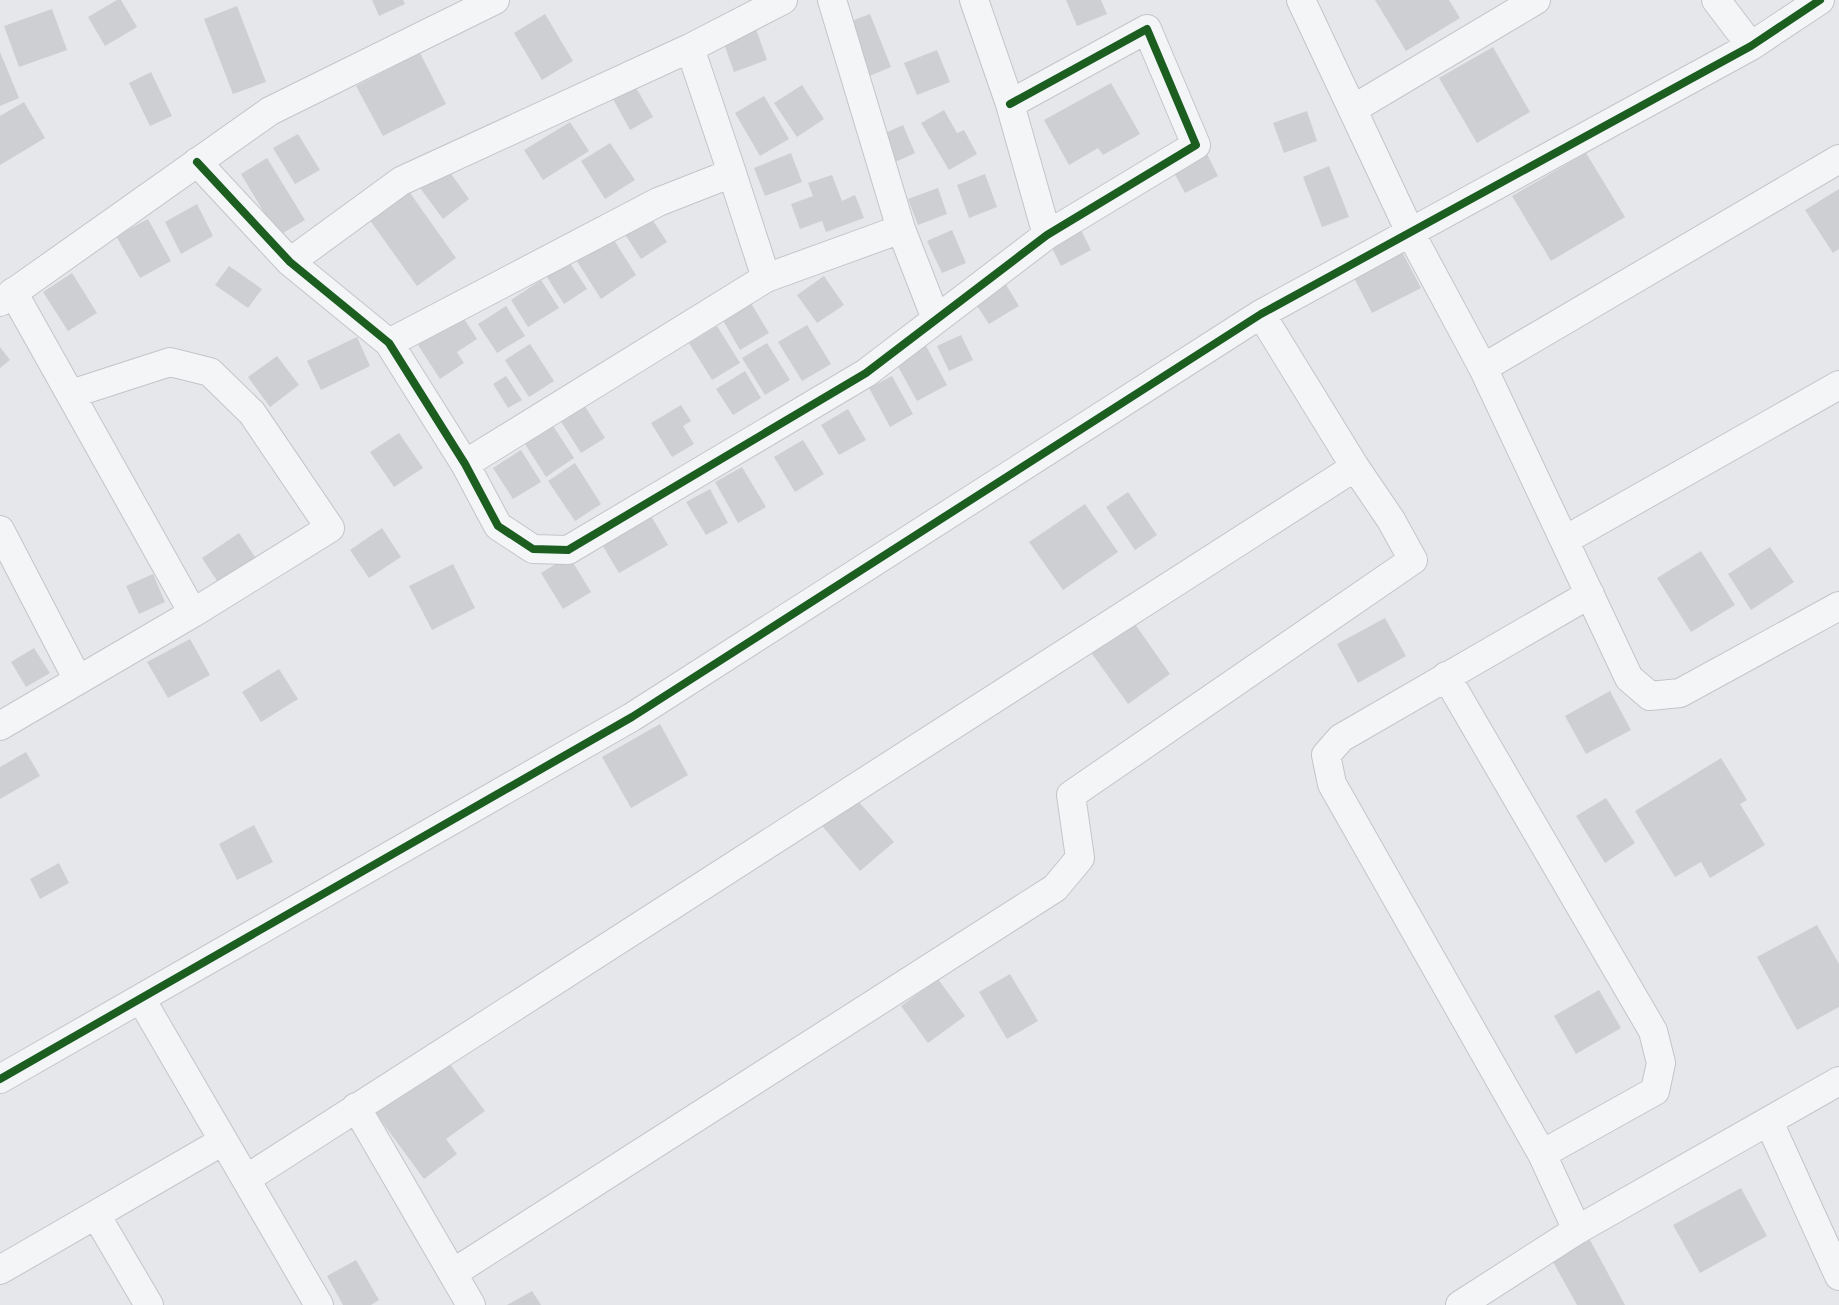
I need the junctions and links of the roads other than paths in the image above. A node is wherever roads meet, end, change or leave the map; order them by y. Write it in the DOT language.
graph roads {
  1 [pos="496,0"];
  2 [pos="783,0"];
  3 [pos="832,0"];
  4 [pos="974,0"];
  5 [pos="1301,0"];
  6 [pos="1536,0"];
  7 [pos="1716,0"];
  8 [pos="1820,0"];
  9 [pos="1751,46"];
  10 [pos="690,48"];
  11 [pos="1010,104"];
  12 [pos="1353,109"];
  13 [pos="1839,158"];
  14 [pos="197,162"];
  15 [pos="732,173"];
  16 [pos="901,229"];
  17 [pos="1411,234"];
  18 [pos="1047,235"];
  19 [pos="290,262"];
  20 [pos="766,278"];
  21 [pos="7,297"];
  22 [pos="1261,314"];
  23 [pos="936,319"];
  24 [pos="389,343"];
  25 [pos="1483,368"];
  26 [pos="1839,385"];
  27 [pos="71,394"];
  28 [pos="465,464"];
  29 [pos="1355,467"];
  30 [pos="0,530"];
  31 [pos="1565,540"];
  32 [pos="1590,594"];
  33 [pos="1839,606"];
  34 [pos="193,613"];
  35 [pos="1446,676"];
  36 [pos="78,680"];
  37 [pos="0,726"];
  38 [pos="141,999"];
  39 [pos="0,1079"];
  40 [pos="1839,1081"];
  41 [pos="356,1107"];
  42 [pos="1769,1122"];
  43 [pos="223,1141"];
  44 [pos="1542,1154"];
  45 [pos="246,1179"];
  46 [pos="96,1214"];
  47 [pos="1576,1230"];
  48 [pos="0,1270"];
  49 [pos="453,1273"];
  50 [pos="1839,1276"];
  51 [pos="149,1305"];
  52 [pos="319,1305"];
  53 [pos="472,1305"];
  54 [pos="1460,1305"];
  1 -- 14 [label="street"];
  2 -- 10 [label="street"];
  3 -- 16 [label="street"];
  4 -- 11 [label="street"];
  5 -- 12 [label="street"];
  6 -- 12 [label="street"];
  7 -- 9 [label="street"];
  8 -- 9 [label="street"];
  9 -- 17 [label="street"];
  10 -- 15 [label="street"];
  10 -- 19 [label="street"];
  11 -- 18 [label="street"];
  11 -- 18 [label="street"];
  12 -- 17 [label="street"];
  13 -- 25 [label="street"];
  14 -- 19 [label="street"];
  14 -- 21 [label="street"];
  15 -- 20 [label="street"];
  15 -- 24 [label="street"];
  16 -- 20 [label="street"];
  16 -- 23 [label="street"];
  17 -- 22 [label="street"];
  17 -- 25 [label="street"];
  18 -- 23 [label="street"];
  19 -- 24 [label="street"];
  20 -- 28 [label="street"];
  21 -- 27 [label="street"];
  22 -- 29 [label="street"];
  22 -- 38 [label="street"];
  23 -- 28 [label="street"];
  24 -- 28 [label="street"];
  25 -- 31 [label="street"];
  26 -- 31 [label="street"];
  27 -- 34 [label="street"];
  27 -- 34 [label="street"];
  29 -- 41 [label="street"];
  29 -- 49 [label="street"];
  30 -- 36 [label="street"];
  31 -- 32 [label="street"];
  32 -- 33 [label="street"];
  32 -- 35 [label="street"];
  34 -- 36 [label="street"];
  35 -- 44 [label="street"];
  35 -- 44 [label="street"];
  36 -- 37 [label="street"];
  38 -- 39 [label="street"];
  38 -- 43 [label="street"];
  40 -- 42 [label="street"];
  41 -- 45 [label="street"];
  41 -- 49 [label="street"];
  42 -- 47 [label="street"];
  42 -- 50 [label="street"];
  43 -- 45 [label="street"];
  43 -- 46 [label="street"];
  44 -- 47 [label="street"];
  45 -- 52 [label="street"];
  46 -- 48 [label="street"];
  46 -- 51 [label="street"];
  47 -- 54 [label="street"];
  49 -- 53 [label="street"];
}
